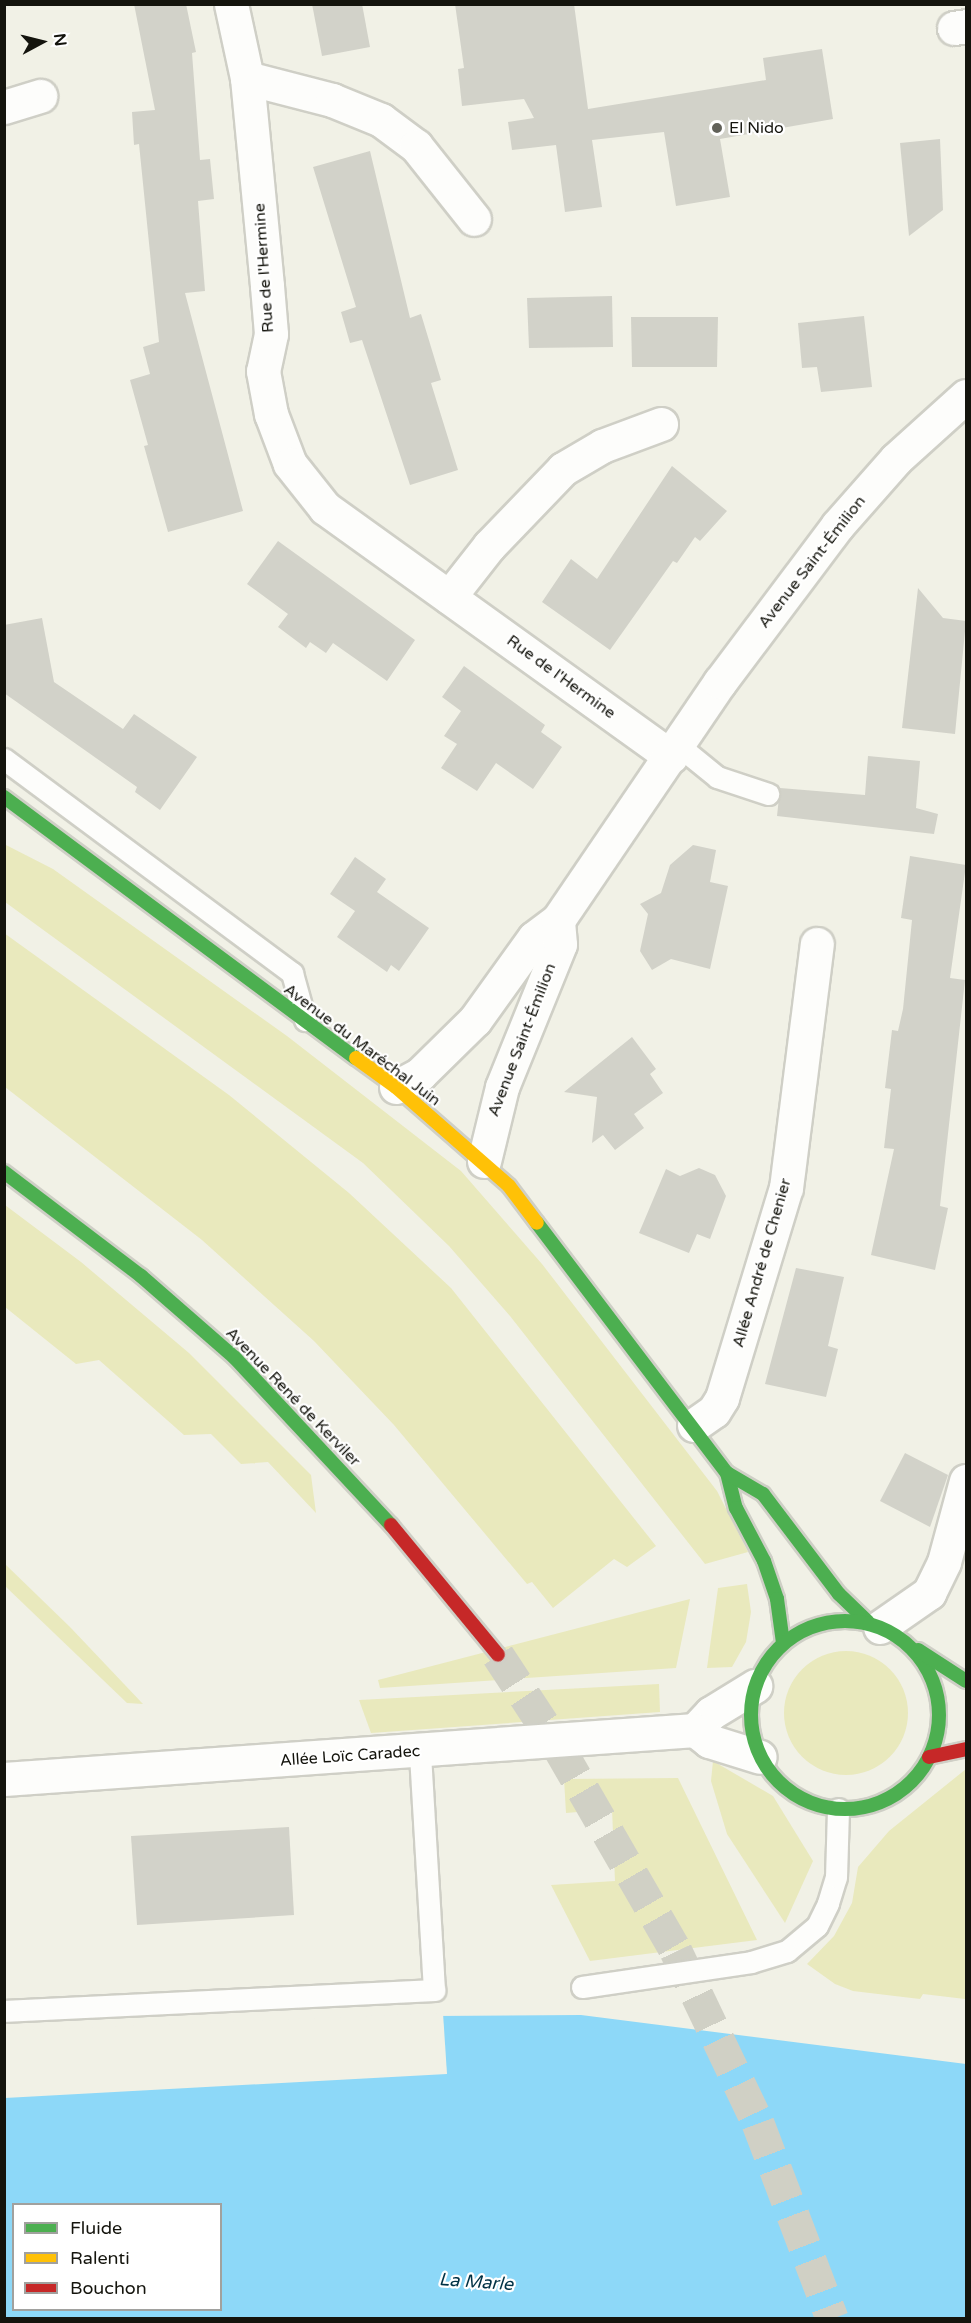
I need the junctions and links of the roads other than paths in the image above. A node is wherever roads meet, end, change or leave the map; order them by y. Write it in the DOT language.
graph roads {
  1 [pos="231,4"];
  2 [pos="247,78"];
  3 [pos="40,96"];
  4 [pos="4,107"];
  5 [pos="474,219"];
  6 [pos="966,396"];
  7 [pos="661,424"];
  8 [pos="449,597"];
  9 [pos="675,752"];
  10 [pos="4,759"];
  11 [pos="768,794"];
  12 [pos="4,797"];
  13 [pos="16,823"];
  14 [pos="75,850"];
  15 [pos="558,920"];
  16 [pos="817,944"];
  17 [pos="306,1024"];
  18 [pos="396,1087"];
  19 [pos="484,1161"];
  20 [pos="4,1172"];
  21 [pos="694,1425"];
  22 [pos="727,1473"];
  23 [pos="966,1480"];
  24 [pos="884,1630"];
  25 [pos="783,1642"];
  26 [pos="498,1655"];
  27 [pos="966,1681"];
  28 [pos="755,1686"];
  29 [pos="695,1730"];
  30 [pos="966,1749"];
  31 [pos="420,1751"];
  32 [pos="929,1756"];
  33 [pos="760,1757"];
  34 [pos="4,1779"];
  35 [pos="838,1809"];
  36 [pos="582,1987"];
  37 [pos="4,2011"];
  1 -- 2 [label="street, Rue de l'Hermine"];
  2 -- 5 [label="street"];
  2 -- 8 [label="street, Rue de l'Hermine"];
  3 -- 4 [label="street"];
  6 -- 9 [label="street, Avenue Saint-Émilion"];
  7 -- 8 [label="street"];
  8 -- 9 [label="street, Rue de l'Hermine"];
  9 -- 11 [label="lane"];
  9 -- 15 [label="street, Avenue Saint-Émilion"];
  10 -- 17 [label="lane"];
  12 -- 14 [label="main road, Avenue du Maréchal Juin"];
  13 -- 14 [label="main road, Avenue du Maréchal Juin"];
  14 -- 17 [label="main road, Avenue du Maréchal Juin"];
  15 -- 18 [label="street, Avenue Saint-Émilion"];
  15 -- 19 [label="street, Avenue Saint-Émilion"];
  16 -- 21 [label="street, Allée André de Chenier"];
  17 -- 18 [label="main road, Avenue du Maréchal Juin"];
  18 -- 19 [label="main road, Avenue du Maréchal Juin"];
  19 -- 21 [label="main road, Avenue du Maréchal Juin"];
  20 -- 26 [label="main road, Avenue René de Kerviler"];
  21 -- 22 [label="main road, Avenue du Maréchal Juin"];
  22 -- 24 [label="main road, Avenue du Maréchal Juin"];
  22 -- 25 [label="main road, Avenue du Maréchal Juin"];
  23 -- 24 [label="street"];
  24 -- 25 [label="main road"];
  24 -- 27 [label="main road, Avenue du Maréchal Juin"];
  24 -- 32 [label="main road"];
  25 -- 28 [label="main road"];
  28 -- 29 [label="street"];
  28 -- 33 [label="main road"];
  29 -- 31 [label="street, Allée Loïc Caradec"];
  29 -- 33 [label="street"];
  30 -- 32 [label="main road"];
  31 -- 34 [label="street, Allée Loïc Caradec"];
  31 -- 37 [label="lane"];
  32 -- 35 [label="main road"];
  33 -- 35 [label="main road"];
  35 -- 36 [label="lane"];
}
